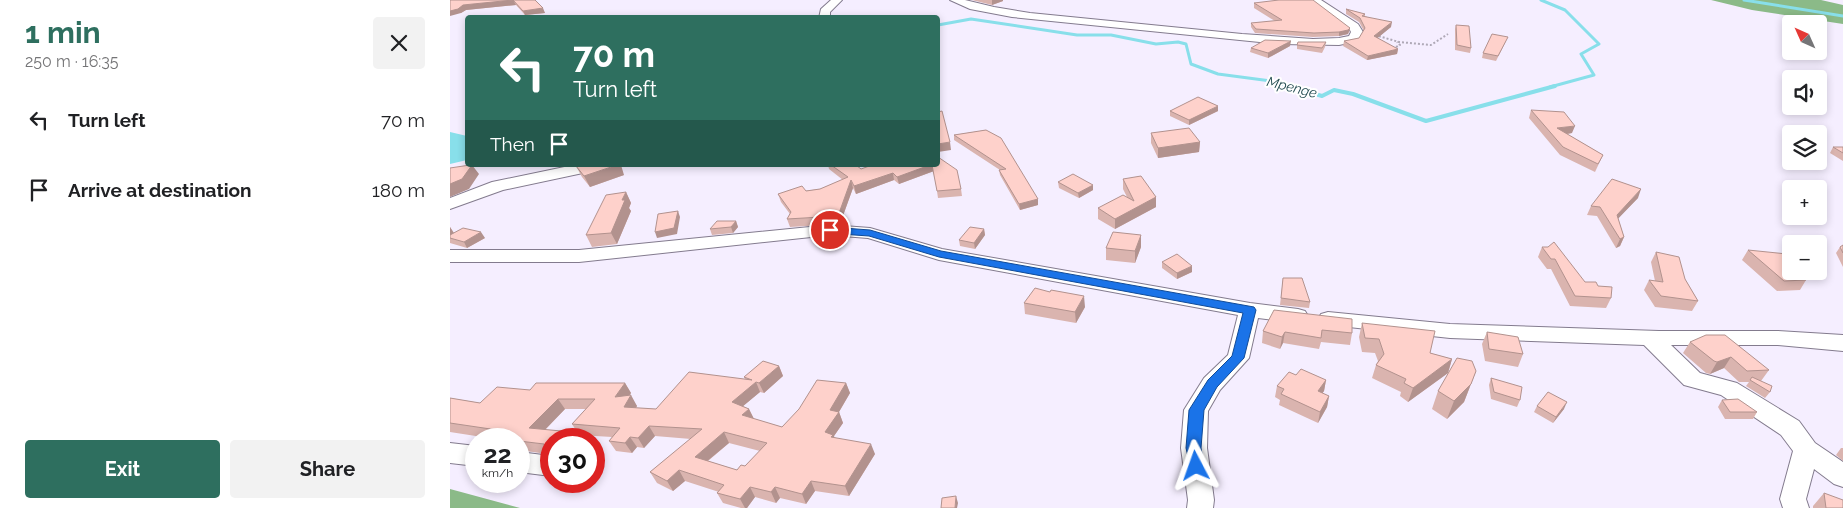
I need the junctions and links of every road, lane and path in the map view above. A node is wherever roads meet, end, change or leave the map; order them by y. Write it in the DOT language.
graph roads {
  1 [pos="837,0"];
  2 [pos="1314,0"];
  3 [pos="959,1"];
  4 [pos="824,15"];
  5 [pos="1355,30"];
  6 [pos="1448,34"];
  7 [pos="1399,42"];
  8 [pos="1396,46"];
  9 [pos="588,167"];
  10 [pos="450,204"];
  11 [pos="450,256"];
  12 [pos="1250,310"];
  13 [pos="1650,337"];
  14 [pos="1843,344"];
  15 [pos="1806,450"];
  16 [pos="450,453"];
  17 [pos="465,455"];
  18 [pos="1843,476"];
  19 [pos="1200,508"];
  20 [pos="1796,508"];
  1 -- 4 [label="street"];
  2 -- 5 [label="street"];
  3 -- 5 [label="street"];
  5 -- 7 [label="path"];
  5 -- 7 [label="path"];
  6 -- 7 [label="path"];
  7 -- 8 [label="path"];
  9 -- 10 [label="street"];
  11 -- 12 [label="street"];
  12 -- 13 [label="street"];
  12 -- 19 [label="street"];
  13 -- 14 [label="street"];
  13 -- 15 [label="street"];
  15 -- 18 [label="street"];
  15 -- 20 [label="street"];
  16 -- 17 [label="street"];
}
